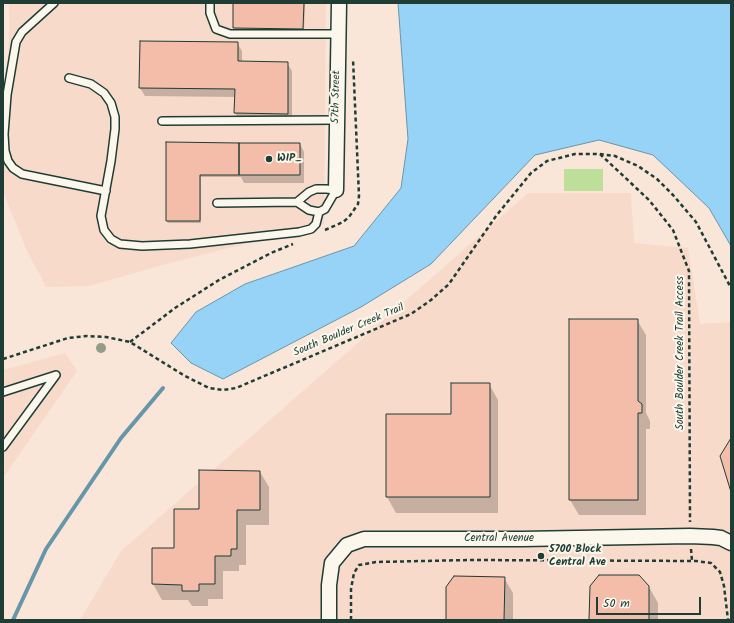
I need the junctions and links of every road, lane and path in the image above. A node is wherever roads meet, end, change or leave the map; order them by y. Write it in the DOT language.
graph roads {
  1 [pos="54,3"];
  2 [pos="210,3"];
  3 [pos="338,3"];
  4 [pos="338,34"];
  5 [pos="69,78"];
  6 [pos="337,120"];
  7 [pos="162,121"];
  8 [pos="599,154"];
  9 [pos="336,190"];
  10 [pos="106,191"];
  11 [pos="297,202"];
  12 [pos="217,203"];
  13 [pos="319,212"];
  14 [pos="731,288"];
  15 [pos="3,359"];
  16 [pos="3,392"];
  17 [pos="3,447"];
  18 [pos="690,536"];
  19 [pos="731,543"];
  20 [pos="692,561"];
  21 [pos="329,620"];
  22 [pos="352,620"];
  23 [pos="728,620"];
  1 -- 10 [label="lane"];
  2 -- 4 [label="lane"];
  3 -- 4 [label="street, 57th Street"];
  4 -- 6 [label="street, 57th Street"];
  5 -- 10 [label="lane"];
  6 -- 7 [label="lane"];
  6 -- 9 [label="street, 57th Street"];
  8 -- 14 [label="path, South Boulder Creek Trail"];
  8 -- 15 [label="path, South Boulder Creek Trail"];
  8 -- 18 [label="path, South Boulder Creek Trail Access"];
  9 -- 11 [label="lane"];
  9 -- 13 [label="lane"];
  10 -- 13 [label="lane"];
  11 -- 12 [label="lane"];
  11 -- 13 [label="lane"];
  16 -- 17 [label="lane"];
  18 -- 19 [label="street, Central Avenue"];
  18 -- 20 [label="path, South Boulder Creek Trail Access"];
  18 -- 21 [label="street, Central Avenue"];
  20 -- 22 [label="path"];
  20 -- 23 [label="path"];
}
